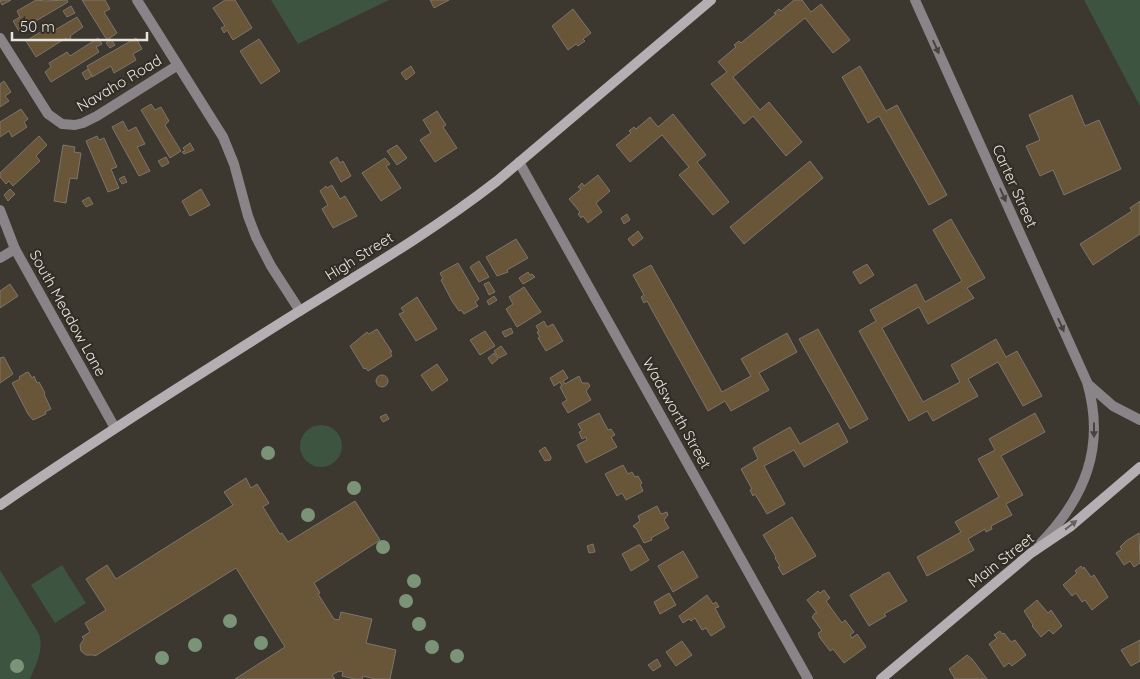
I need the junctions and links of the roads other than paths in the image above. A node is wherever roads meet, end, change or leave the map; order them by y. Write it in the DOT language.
graph roads {
  1 [pos="137,0"];
  2 [pos="710,0"];
  3 [pos="914,1"];
  4 [pos="0,38"];
  5 [pos="178,65"];
  6 [pos="519,162"];
  7 [pos="0,210"];
  8 [pos="15,249"];
  9 [pos="0,258"];
  10 [pos="300,311"];
  11 [pos="1086,382"];
  12 [pos="1140,420"];
  13 [pos="115,428"];
  14 [pos="1140,467"];
  15 [pos="0,505"];
  16 [pos="1031,553"];
  17 [pos="808,679"];
  18 [pos="881,679"];
  1 -- 5 [label="street"];
  2 -- 6 [label="main road, High Street"];
  3 -- 11 [label="street, Carter Street, one-way"];
  4 -- 5 [label="street, Navaho Road"];
  5 -- 10 [label="street"];
  6 -- 10 [label="main road, High Street"];
  6 -- 17 [label="street, Wadsworth Street"];
  7 -- 8 [label="street, South Meadow Lane"];
  8 -- 9 [label="street"];
  8 -- 13 [label="street, South Meadow Lane"];
  10 -- 13 [label="main road, High Street"];
  11 -- 12 [label="street, Carter Street"];
  11 -- 16 [label="street, Carter Street, one-way"];
  13 -- 15 [label="main road, High Street"];
  16 -- 14 [label="main road, Main Street, one-way"];
  16 -- 18 [label="main road, Main Street"];
}
